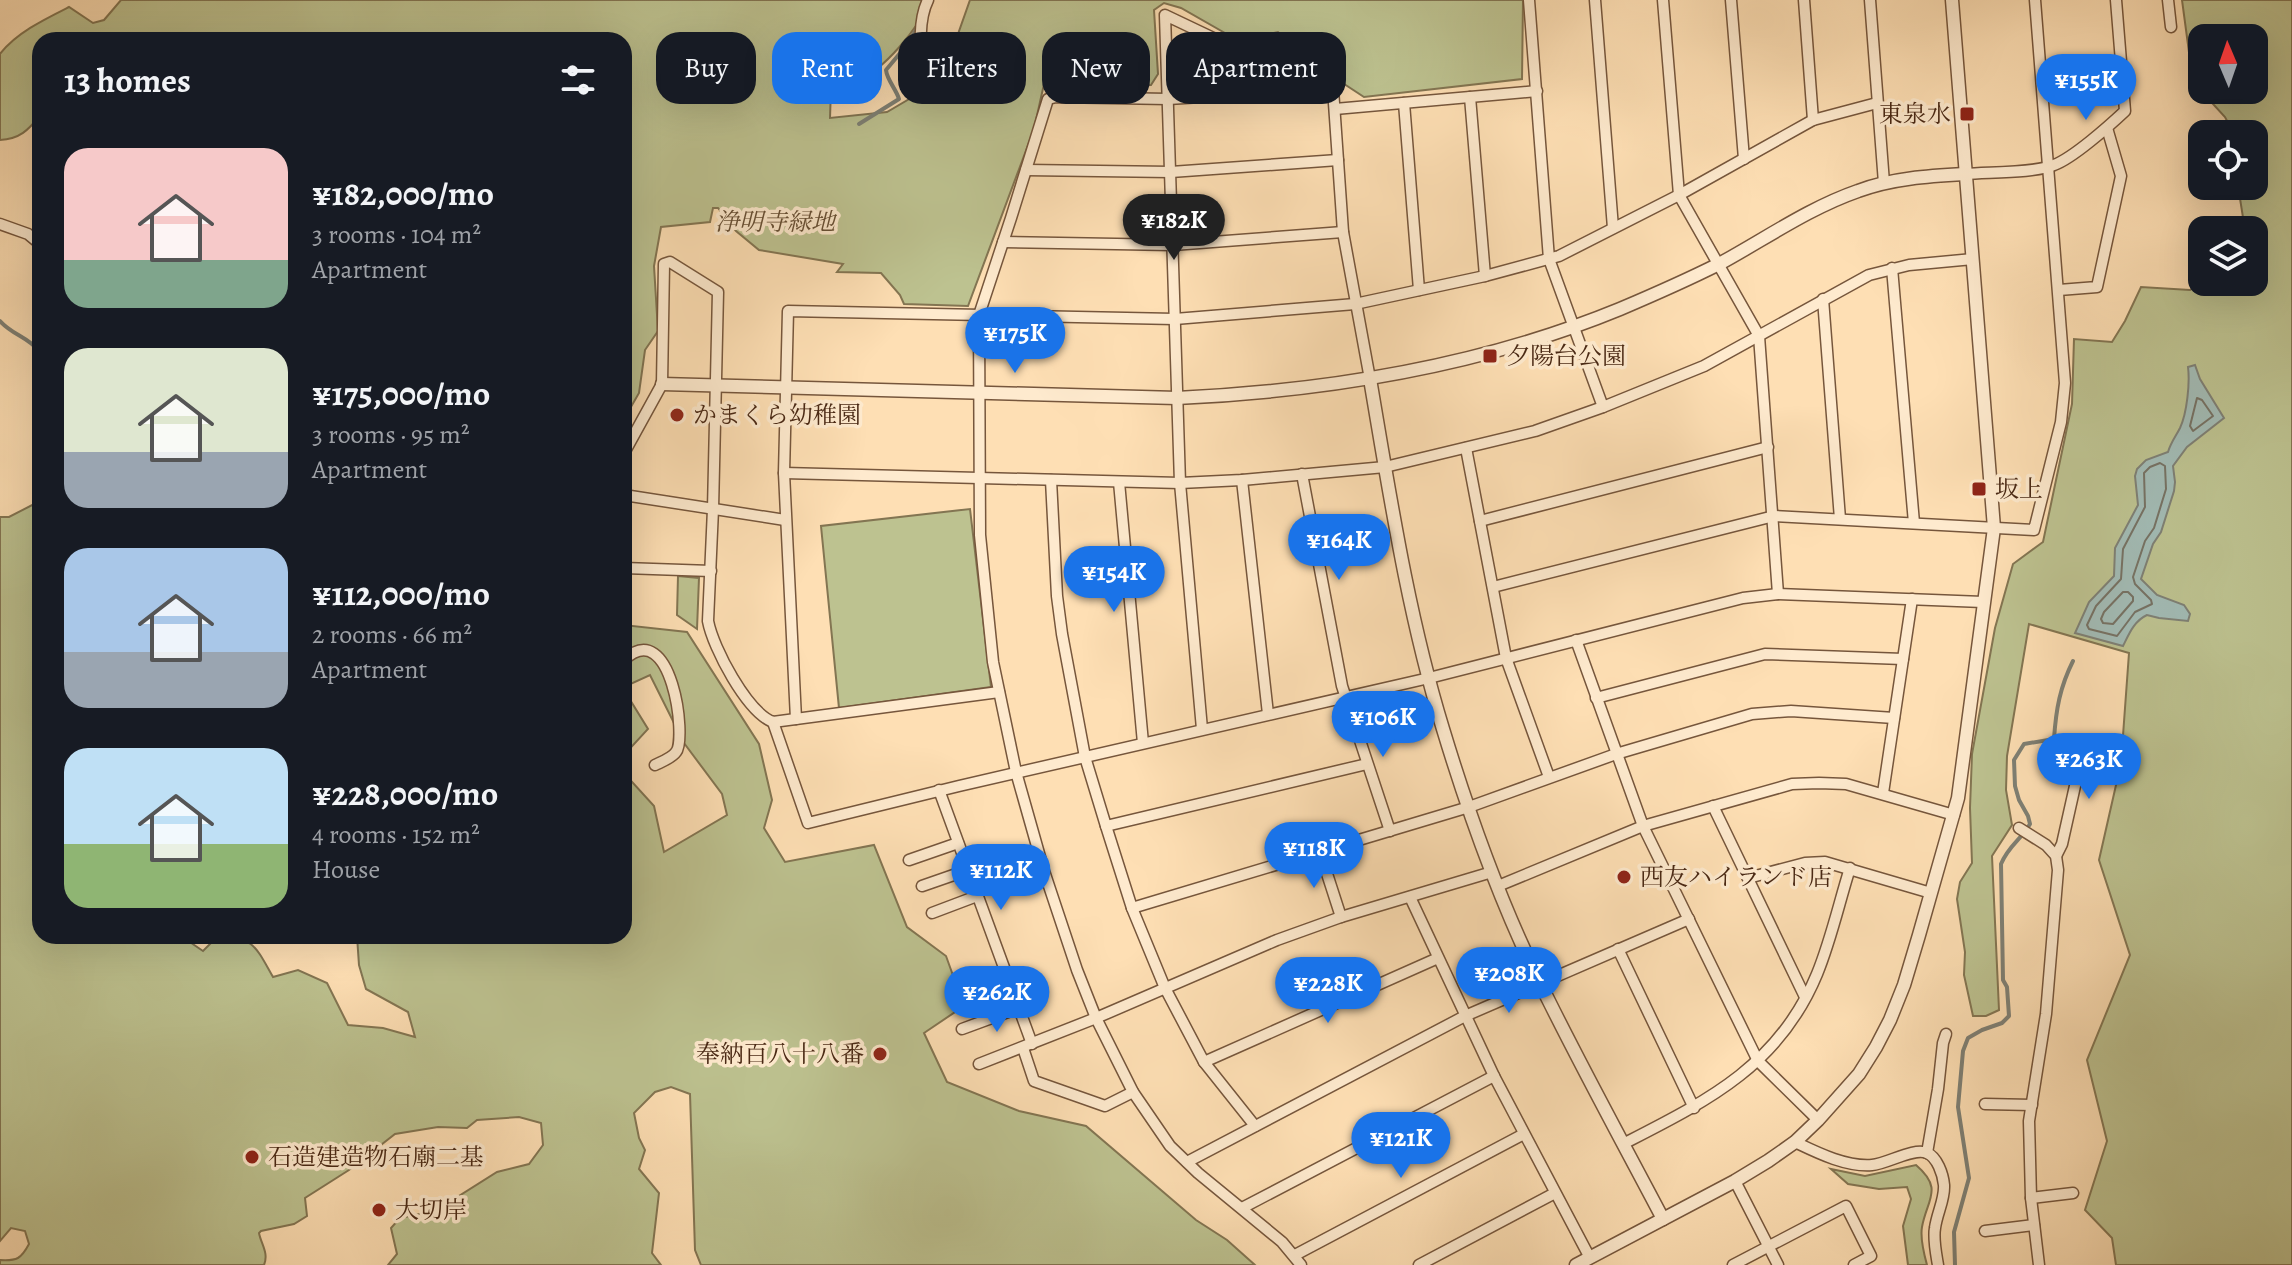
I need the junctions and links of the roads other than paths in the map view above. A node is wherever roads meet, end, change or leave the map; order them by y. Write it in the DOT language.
graph roads {
  1 [pos="928,0"];
  2 [pos="1529,0"];
  3 [pos="1595,0"];
  4 [pos="1663,0"];
  5 [pos="1731,0"];
  6 [pos="1804,0"];
  7 [pos="1870,0"];
  8 [pos="1952,0"];
  9 [pos="2035,0"];
  10 [pos="2116,0"];
  11 [pos="2168,0"];
  12 [pos="2171,27"];
  13 [pos="922,32"];
  14 [pos="1201,32"];
  15 [pos="1166,43"];
  16 [pos="1537,91"];
  17 [pos="1470,97"];
  18 [pos="1166,99"];
  19 [pos="1404,103"];
  20 [pos="1877,103"];
  21 [pos="1168,104"];
  22 [pos="1334,104"];
  23 [pos="1335,109"];
  24 [pos="1813,120"];
  25 [pos="2107,128"];
  26 [pos="1744,159"];
  27 [pos="1338,160"];
  28 [pos="2048,167"];
  29 [pos="1026,170"];
  30 [pos="1171,172"];
  31 [pos="1966,174"];
  32 [pos="1884,183"];
  33 [pos="1679,195"];
  34 [pos="0,224"];
  35 [pos="1613,228"];
  36 [pos="1343,232"];
  37 [pos="32,237"];
  38 [pos="1003,242"];
  39 [pos="1173,245"];
  40 [pos="1549,259"];
  41 [pos="1973,259"];
  42 [pos="1719,264"];
  43 [pos="1892,268"];
  44 [pos="1485,276"];
  45 [pos="1419,290"];
  46 [pos="2059,290"];
  47 [pos="1823,299"];
  48 [pos="1355,304"];
  49 [pos="979,315"];
  50 [pos="1175,319"];
  51 [pos="1574,326"];
  52 [pos="1759,336"];
  53 [pos="1370,379"];
  54 [pos="662,384"];
  55 [pos="716,385"];
  56 [pos="785,387"];
  57 [pos="978,392"];
  58 [pos="1177,398"];
  59 [pos="1603,407"];
  60 [pos="632,438"];
  61 [pos="1768,447"];
  62 [pos="1466,448"];
  63 [pos="1385,467"];
  64 [pos="784,473"];
  65 [pos="1302,474"];
  66 [pos="978,478"];
  67 [pos="1051,480"];
  68 [pos="1242,480"];
  69 [pos="1119,482"];
  70 [pos="1180,483"];
  71 [pos="632,496"];
  72 [pos="713,509"];
  73 [pos="1774,516"];
  74 [pos="1840,519"];
  75 [pos="785,520"];
  76 [pos="1480,521"];
  77 [pos="1914,523"];
  78 [pos="1994,528"];
  79 [pos="632,568"];
  80 [pos="711,571"];
  81 [pos="1493,587"];
  82 [pos="1778,594"];
  83 [pos="1912,599"];
  84 [pos="1983,602"];
  85 [pos="1576,640"];
  86 [pos="632,653"];
  87 [pos="1506,658"];
  88 [pos="1903,659"];
  89 [pos="1429,678"];
  90 [pos="999,692"];
  91 [pos="1345,698"];
  92 [pos="1596,698"];
  93 [pos="1268,714"];
  94 [pos="1894,718"];
  95 [pos="796,719"];
  96 [pos="773,722"];
  97 [pos="1202,729"];
  98 [pos="1143,743"];
  99 [pos="2061,750"];
  100 [pos="1616,754"];
  101 [pos="1085,757"];
  102 [pos="1367,764"];
  103 [pos="655,765"];
  104 [pos="1016,772"];
  105 [pos="1549,777"];
  106 [pos="939,790"];
  107 [pos="1883,793"];
  108 [pos="1713,806"];
  109 [pos="1469,807"];
  110 [pos="1954,815"];
  111 [pos="1106,826"];
  112 [pos="1643,826"];
  113 [pos="1390,831"];
  114 [pos="2023,831"];
  115 [pos="958,843"];
  116 [pos="1320,852"];
  117 [pos="2056,856"];
  118 [pos="909,860"];
  119 [pos="1850,868"];
  120 [pos="968,870"];
  121 [pos="1492,872"];
  122 [pos="1748,878"];
  123 [pos="922,886"];
  124 [pos="1498,886"];
  125 [pos="1931,893"];
  126 [pos="977,896"];
  127 [pos="1410,897"];
  128 [pos="1132,908"];
  129 [pos="932,913"];
  130 [pos="1341,917"];
  131 [pos="1689,919"];
  132 [pos="1618,949"];
  133 [pos="1438,958"];
  134 [pos="1539,982"];
  135 [pos="1165,988"];
  136 [pos="1805,997"];
  137 [pos="1019,1008"];
  138 [pos="1465,1016"];
  139 [pos="1096,1018"];
  140 [pos="962,1029"];
  141 [pos="1946,1034"];
  142 [pos="1027,1046"];
  143 [pos="1758,1061"];
  144 [pos="1204,1062"];
  145 [pos="979,1064"];
  146 [pos="1494,1076"];
  147 [pos="1133,1092"];
  148 [pos="1985,1104"];
  149 [pos="2032,1105"];
  150 [pos="1694,1108"];
  151 [pos="1818,1120"];
  152 [pos="1255,1126"];
  153 [pos="1524,1134"];
  154 [pos="1795,1142"];
  155 [pos="1623,1144"];
  156 [pos="1927,1153"];
  157 [pos="1187,1162"];
  158 [pos="1735,1181"];
  159 [pos="1555,1193"];
  160 [pos="2073,1193"];
  161 [pos="2031,1198"];
  162 [pos="1242,1208"];
  163 [pos="1663,1219"];
  164 [pos="2034,1225"];
  165 [pos="1985,1231"];
  166 [pos="1768,1246"];
  167 [pos="1590,1258"];
  168 [pos="1298,1260"];
  169 [pos="1419,1265"];
  170 [pos="1576,1265"];
  171 [pos="1733,1265"];
  172 [pos="1778,1265"];
  173 [pos="1854,1265"];
  174 [pos="1938,1265"];
  175 [pos="2039,1265"];
  1 -- 13 [label="street"];
  2 -- 16 [label="street"];
  3 -- 35 [label="street"];
  4 -- 33 [label="street"];
  5 -- 26 [label="street"];
  6 -- 24 [label="street"];
  7 -- 20 [label="street"];
  8 -- 31 [label="street"];
  9 -- 28 [label="street"];
  10 -- 25 [label="street"];
  11 -- 12 [label="street"];
  14 -- 15 [label="street"];
  16 -- 17 [label="street"];
  16 -- 40 [label="street"];
  17 -- 19 [label="street"];
  17 -- 44 [label="street"];
  18 -- 29 [label="street"];
  19 -- 23 [label="street"];
  19 -- 45 [label="street"];
  20 -- 24 [label="street"];
  20 -- 32 [label="street"];
  21 -- 30 [label="street"];
  22 -- 23 [label="street"];
  23 -- 27 [label="street"];
  24 -- 26 [label="street"];
  25 -- 28 [label="street"];
  25 -- 46 [label="street"];
  26 -- 33 [label="street"];
  27 -- 30 [label="street"];
  27 -- 36 [label="street"];
  28 -- 31 [label="street"];
  28 -- 46 [label="street"];
  29 -- 30 [label="street"];
  29 -- 38 [label="street"];
  30 -- 39 [label="street"];
  31 -- 32 [label="street"];
  31 -- 41 [label="street"];
  32 -- 42 [label="street"];
  33 -- 35 [label="street"];
  33 -- 42 [label="street"];
  34 -- 37 [label="street"];
  35 -- 40 [label="street"];
  36 -- 39 [label="street"];
  36 -- 48 [label="street"];
  38 -- 39 [label="street"];
  38 -- 49 [label="street"];
  39 -- 50 [label="street"];
  40 -- 44 [label="street"];
  40 -- 51 [label="street"];
  41 -- 43 [label="street"];
  41 -- 78 [label="street"];
  42 -- 51 [label="street"];
  42 -- 52 [label="street"];
  43 -- 47 [label="street"];
  43 -- 77 [label="street"];
  44 -- 45 [label="street"];
  45 -- 48 [label="street"];
  46 -- 78 [label="street"];
  47 -- 52 [label="street"];
  47 -- 74 [label="street"];
  48 -- 50 [label="street"];
  48 -- 53 [label="street"];
  49 -- 50 [label="street"];
  49 -- 56 [label="street"];
  49 -- 57 [label="street"];
  50 -- 58 [label="street"];
  51 -- 53 [label="street"];
  51 -- 59 [label="street"];
  52 -- 59 [label="street"];
  52 -- 61 [label="street"];
  53 -- 58 [label="street"];
  53 -- 63 [label="street"];
  54 -- 55 [label="street"];
  54 -- 55 [label="street"];
  54 -- 60 [label="street"];
  55 -- 56 [label="street"];
  55 -- 72 [label="street"];
  56 -- 57 [label="street"];
  56 -- 64 [label="street"];
  57 -- 58 [label="street"];
  57 -- 66 [label="street"];
  58 -- 70 [label="street"];
  59 -- 62 [label="street"];
  61 -- 73 [label="street"];
  61 -- 76 [label="street"];
  62 -- 63 [label="street"];
  62 -- 76 [label="street"];
  63 -- 65 [label="street"];
  63 -- 89 [label="street"];
  64 -- 66 [label="street"];
  64 -- 75 [label="street"];
  65 -- 68 [label="street"];
  65 -- 91 [label="street"];
  66 -- 67 [label="street"];
  66 -- 90 [label="street"];
  67 -- 69 [label="street"];
  67 -- 101 [label="street"];
  68 -- 70 [label="street"];
  68 -- 93 [label="street"];
  69 -- 70 [label="street"];
  69 -- 98 [label="street"];
  70 -- 97 [label="street"];
  71 -- 72 [label="street"];
  72 -- 75 [label="street"];
  72 -- 80 [label="street"];
  73 -- 74 [label="street"];
  73 -- 81 [label="street"];
  73 -- 82 [label="street"];
  74 -- 77 [label="street"];
  75 -- 95 [label="street"];
  76 -- 81 [label="street"];
  77 -- 78 [label="street"];
  78 -- 84 [label="street"];
  79 -- 80 [label="street"];
  80 -- 96 [label="street"];
  81 -- 87 [label="street"];
  82 -- 83 [label="street"];
  82 -- 85 [label="street"];
  83 -- 84 [label="street"];
  83 -- 88 [label="street"];
  84 -- 110 [label="street"];
  85 -- 87 [label="street"];
  85 -- 92 [label="street"];
  86 -- 103 [label="street"];
  87 -- 89 [label="street"];
  87 -- 105 [label="street"];
  88 -- 92 [label="street"];
  88 -- 94 [label="street"];
  89 -- 91 [label="street"];
  89 -- 109 [label="street"];
  90 -- 95 [label="street"];
  90 -- 104 [label="street"];
  91 -- 93 [label="street"];
  91 -- 102 [label="street"];
  92 -- 100 [label="street"];
  93 -- 97 [label="street"];
  94 -- 100 [label="street"];
  94 -- 107 [label="street"];
  95 -- 96 [label="street"];
  96 -- 106 [label="street"];
  97 -- 98 [label="street"];
  98 -- 101 [label="street"];
  99 -- 117 [label="street"];
  100 -- 105 [label="street"];
  100 -- 112 [label="street"];
  101 -- 104 [label="street"];
  101 -- 111 [label="street"];
  102 -- 111 [label="street"];
  102 -- 113 [label="street"];
  104 -- 106 [label="street"];
  104 -- 139 [label="street"];
  105 -- 109 [label="street"];
  106 -- 115 [label="street"];
  107 -- 108 [label="street"];
  107 -- 110 [label="street"];
  108 -- 112 [label="street"];
  108 -- 122 [label="street"];
  109 -- 113 [label="street"];
  109 -- 121 [label="street"];
  110 -- 125 [label="street"];
  111 -- 128 [label="street"];
  112 -- 124 [label="street"];
  112 -- 131 [label="street"];
  113 -- 116 [label="street"];
  114 -- 117 [label="street"];
  115 -- 118 [label="street"];
  115 -- 120 [label="street"];
  116 -- 128 [label="street"];
  116 -- 130 [label="street"];
  117 -- 149 [label="street"];
  119 -- 122 [label="street"];
  119 -- 125 [label="street"];
  119 -- 136 [label="street"];
  120 -- 123 [label="street"];
  120 -- 126 [label="street"];
  121 -- 124 [label="street"];
  121 -- 127 [label="street"];
  122 -- 136 [label="street"];
  124 -- 134 [label="street"];
  125 -- 151 [label="street"];
  126 -- 129 [label="street"];
  126 -- 137 [label="street"];
  127 -- 130 [label="street"];
  127 -- 133 [label="street"];
  128 -- 135 [label="street"];
  130 -- 135 [label="street"];
  131 -- 132 [label="street"];
  131 -- 143 [label="street"];
  132 -- 134 [label="street"];
  132 -- 150 [label="street"];
  133 -- 138 [label="street"];
  133 -- 144 [label="street"];
  134 -- 138 [label="street"];
  134 -- 155 [label="street"];
  135 -- 139 [label="street"];
  135 -- 144 [label="street"];
  136 -- 143 [label="street"];
  137 -- 140 [label="street"];
  137 -- 142 [label="street"];
  138 -- 146 [label="street"];
  138 -- 152 [label="street"];
  139 -- 142 [label="street"];
  139 -- 147 [label="street"];
  141 -- 156 [label="street"];
  142 -- 145 [label="street"];
  142 -- 147 [label="street"];
  143 -- 150 [label="street"];
  143 -- 151 [label="street"];
  144 -- 152 [label="street"];
  146 -- 153 [label="street"];
  146 -- 162 [label="street"];
  147 -- 157 [label="street"];
  148 -- 149 [label="street"];
  149 -- 161 [label="street"];
  150 -- 155 [label="street"];
  151 -- 154 [label="street"];
  152 -- 157 [label="street"];
  153 -- 159 [label="street"];
  153 -- 168 [label="street"];
  154 -- 156 [label="street"];
  154 -- 158 [label="street"];
  155 -- 163 [label="street"];
  156 -- 174 [label="street"];
  157 -- 162 [label="street"];
  158 -- 163 [label="street"];
  158 -- 166 [label="street"];
  159 -- 167 [label="street"];
  159 -- 169 [label="street"];
  160 -- 161 [label="street"];
  161 -- 164 [label="street"];
  162 -- 168 [label="street"];
  163 -- 167 [label="street"];
  164 -- 165 [label="street"];
  164 -- 175 [label="street"];
  166 -- 171 [label="street"];
  166 -- 172 [label="street"];
  166 -- 173 [label="street"];
  167 -- 170 [label="street"];
}
